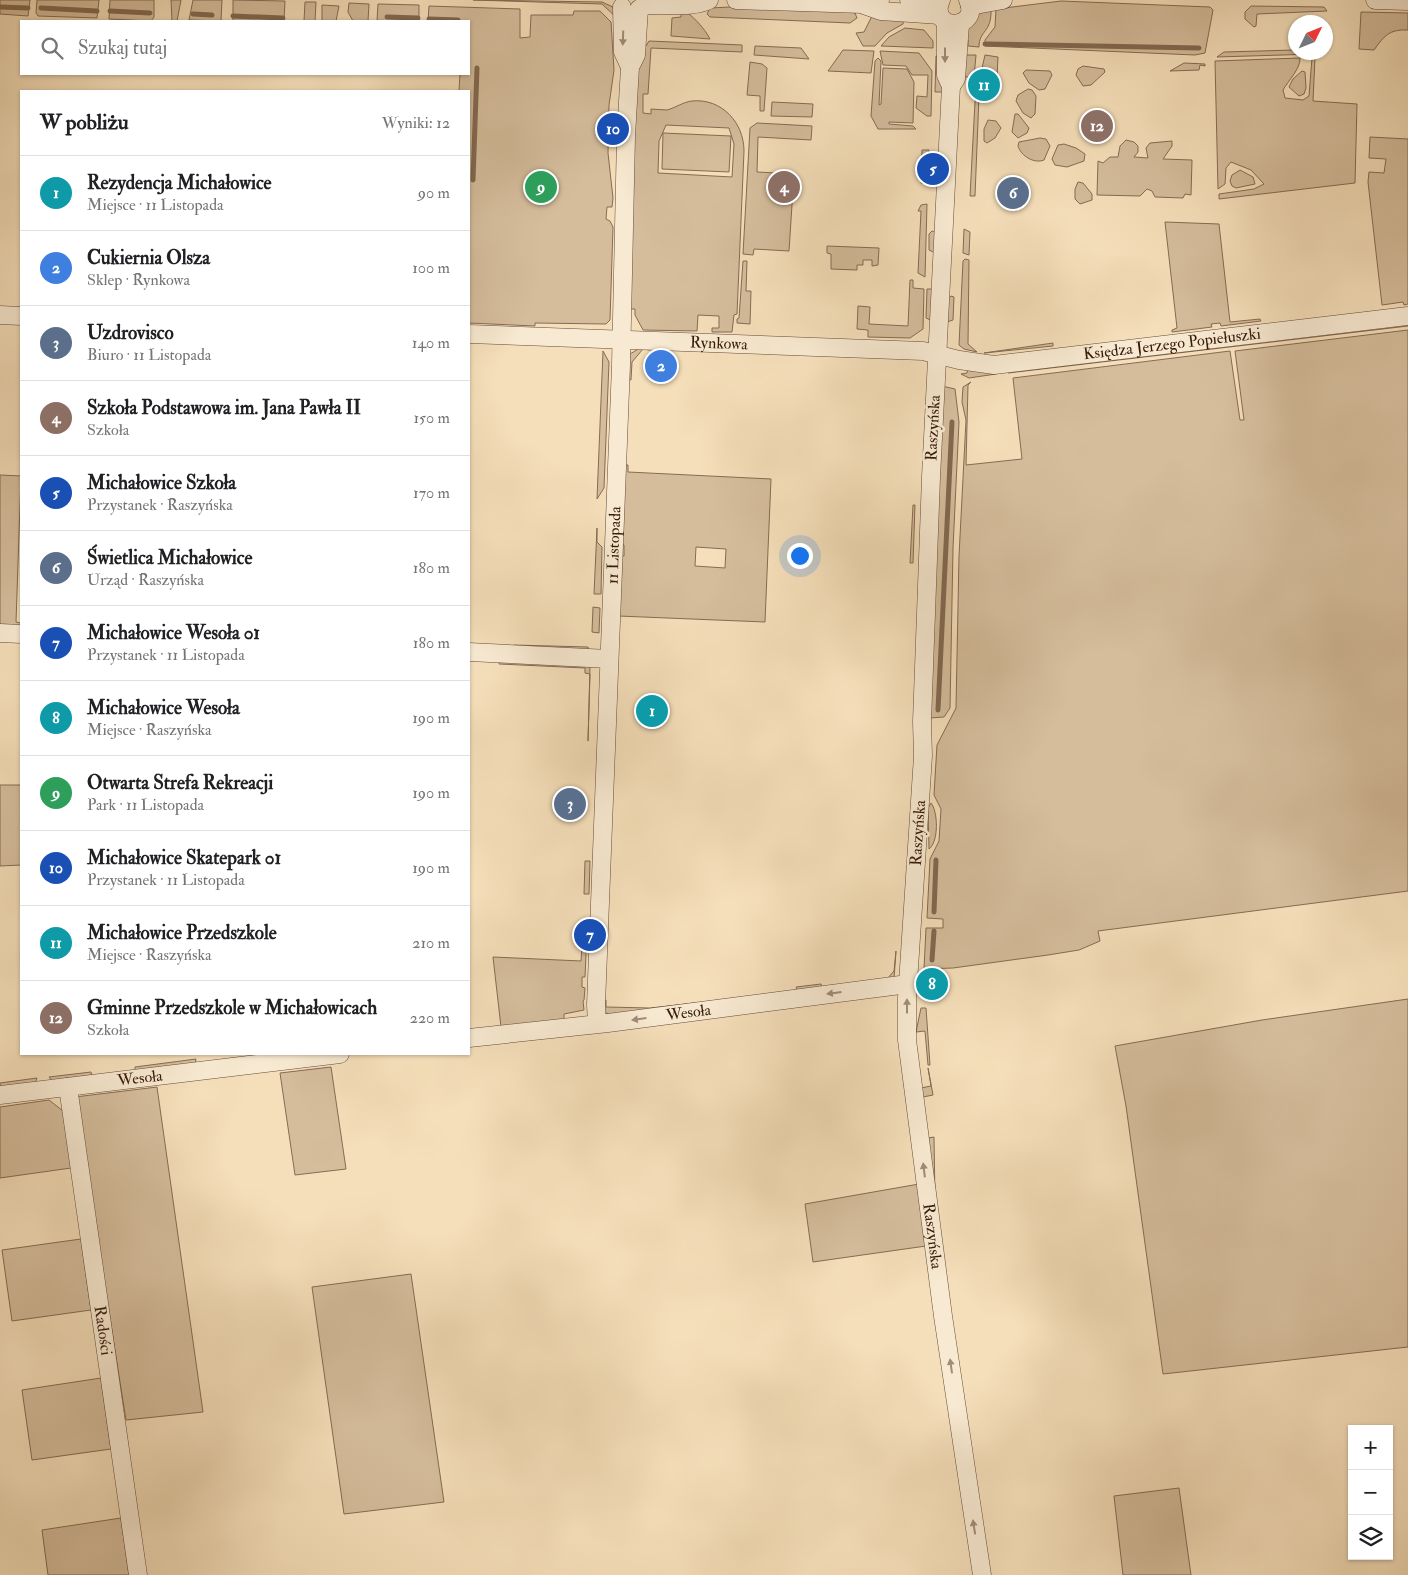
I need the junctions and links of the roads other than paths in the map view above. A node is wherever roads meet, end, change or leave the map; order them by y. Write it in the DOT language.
graph roads {
  1 [pos="709,0"];
  2 [pos="736,0"];
  3 [pos="909,0"];
  4 [pos="1003,0"];
  5 [pos="1375,0"];
  6 [pos="1408,1"];
  7 [pos="871,2"];
  8 [pos="969,3"];
  9 [pos="619,4"];
  10 [pos="643,5"];
  11 [pos="945,12"];
  12 [pos="630,68"];
  13 [pos="0,315"];
  14 [pos="20,316"];
  15 [pos="1408,316"];
  16 [pos="470,334"];
  17 [pos="622,340"];
  18 [pos="937,354"];
  19 [pos="0,633"];
  20 [pos="20,634"];
  21 [pos="470,652"];
  22 [pos="608,659"];
  23 [pos="908,984"];
  24 [pos="597,1023"];
  25 [pos="470,1038"];
  26 [pos="332,1055"];
  27 [pos="68,1087"];
  28 [pos="0,1095"];
  29 [pos="138,1575"];
  30 [pos="982,1575"];
  1 -- 10 [label="street"];
  2 -- 7 [label="street"];
  3 -- 11 [label="street"];
  4 -- 8 [label="street"];
  5 -- 6 [label="street"];
  7 -- 11 [label="street"];
  8 -- 11 [label="street"];
  9 -- 10 [label="street"];
  9 -- 12 [label="street, 11 Listopada, one-way"];
  10 -- 12 [label="street, 11 Listopada"];
  11 -- 18 [label="street, Raszyńska"];
  12 -- 17 [label="street, 11 Listopada"];
  13 -- 14 [label="street"];
  15 -- 18 [label="street, Księdza Jerzego Popiełuszki"];
  16 -- 17 [label="street, Rynkowa"];
  17 -- 18 [label="street, Rynkowa"];
  17 -- 22 [label="street, 11 Listopada"];
  18 -- 23 [label="street, Raszyńska"];
  19 -- 20 [label="street"];
  21 -- 22 [label="street"];
  22 -- 24 [label="street, 11 Listopada"];
  23 -- 24 [label="street, Wesoła, one-way"];
  30 -- 23 [label="street, Raszyńska, one-way"];
  24 -- 25 [label="street, Wesoła"];
  26 -- 27 [label="street, Wesoła"];
  27 -- 28 [label="street, Wesoła"];
  27 -- 29 [label="street, Radości"];
}
